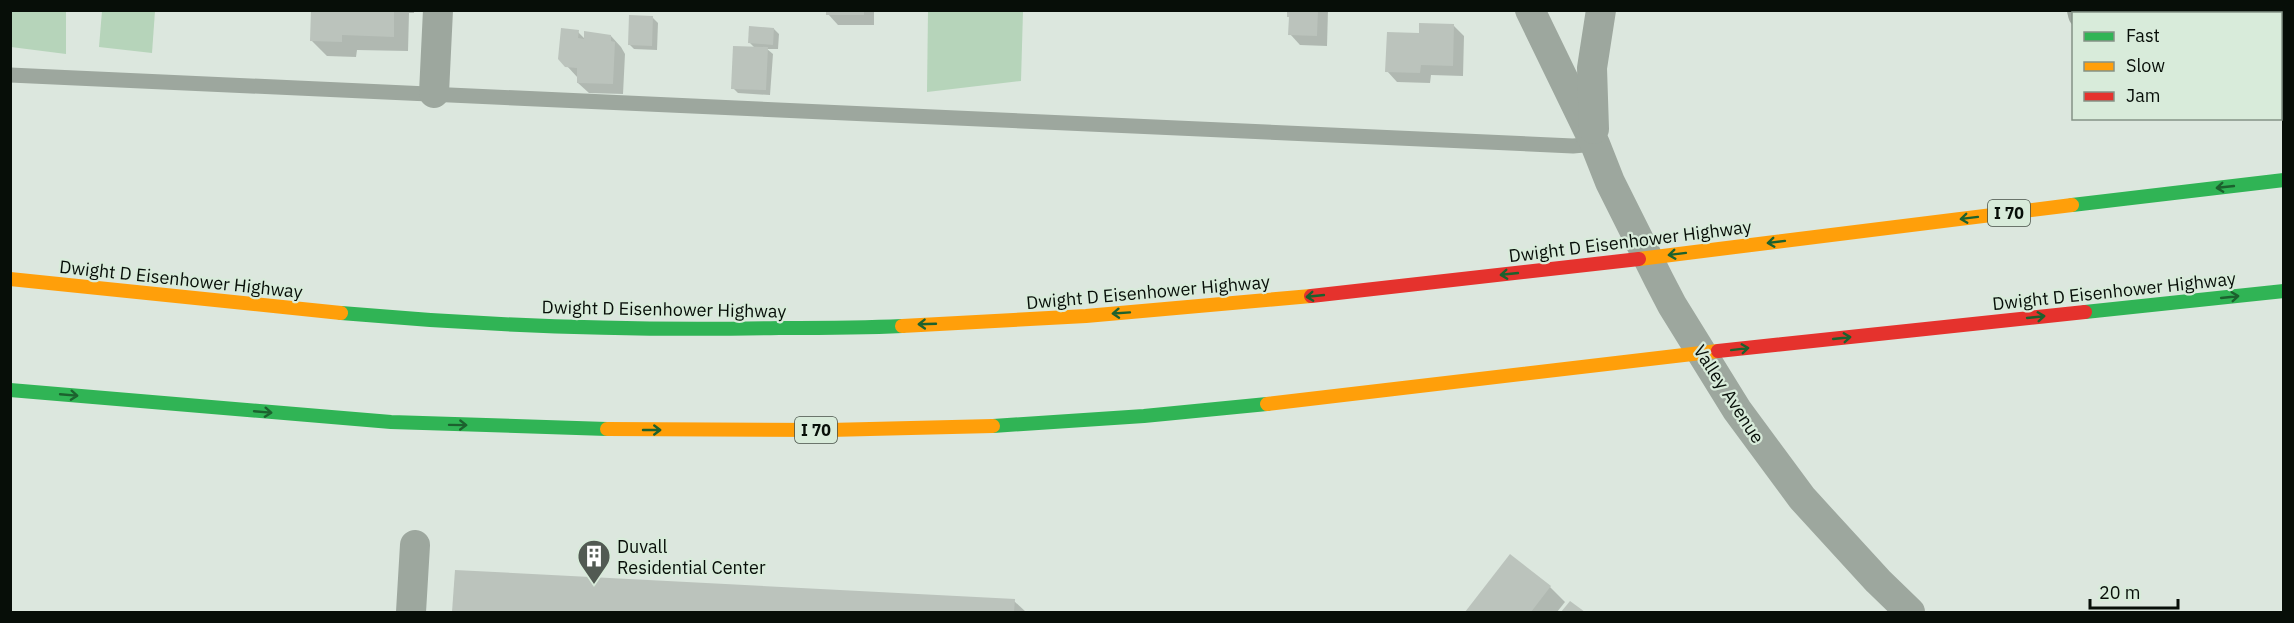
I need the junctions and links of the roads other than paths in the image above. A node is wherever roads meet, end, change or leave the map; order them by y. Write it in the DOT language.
graph roads {
  1 [pos="438,10"];
  2 [pos="1530,10"];
  3 [pos="1601,10"];
  4 [pos="10,75"];
  5 [pos="434,93"];
  6 [pos="1595,144"];
  7 [pos="2283,180"];
  8 [pos="10,279"];
  9 [pos="2283,291"];
  10 [pos="10,390"];
  11 [pos="415,545"];
  12 [pos="411,612"];
  13 [pos="1910,612"];
  1 -- 5 [label="street"];
  2 -- 6 [label="street, Valley Avenue"];
  3 -- 6 [label="street, Valley Avenue"];
  4 -- 5 [label="lane"];
  5 -- 6 [label="lane"];
  6 -- 13 [label="street, Valley Avenue"];
  7 -- 8 [label="highway, Dwight D Eisenhower Highway / I 70, one-way"];
  10 -- 9 [label="highway, Dwight D Eisenhower Highway / I 70, one-way"];
  11 -- 12 [label="street"];
}
